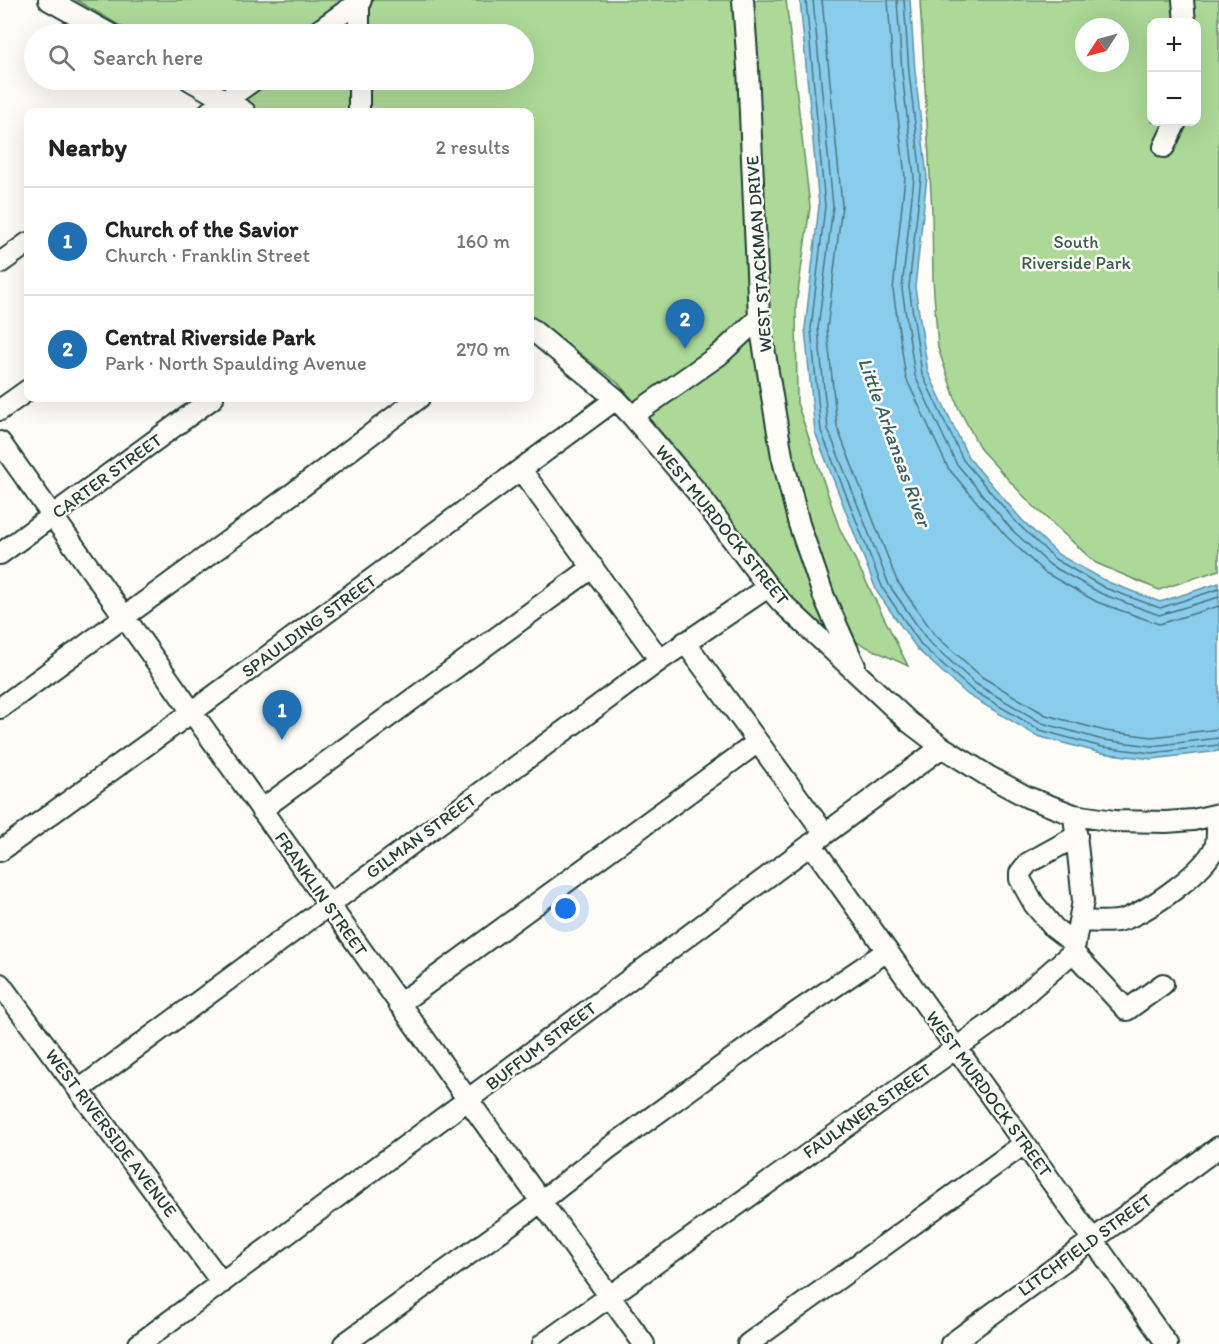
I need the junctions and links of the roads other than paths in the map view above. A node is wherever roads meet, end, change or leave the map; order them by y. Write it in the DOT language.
graph roads {
  1 [pos="49,0"];
  2 [pos="360,0"];
  3 [pos="743,0"];
  4 [pos="1183,0"];
  5 [pos="1185,18"];
  6 [pos="92,24"];
  7 [pos="328,24"];
  8 [pos="359,24"];
  9 [pos="208,90"];
  10 [pos="240,90"];
  11 [pos="359,90"];
  12 [pos="225,100"];
  13 [pos="214,108"];
  14 [pos="238,108"];
  15 [pos="359,108"];
  16 [pos="1174,126"];
  17 [pos="1164,147"];
  18 [pos="24,246"];
  19 [pos="0,263"];
  20 [pos="759,318"];
  21 [pos="534,331"];
  22 [pos="24,393"];
  23 [pos="616,399"];
  24 [pos="208,402"];
  25 [pos="414,402"];
  26 [pos="0,410"];
  27 [pos="632,416"];
  28 [pos="0,443"];
  29 [pos="521,470"];
  30 [pos="53,515"];
  31 [pos="0,554"];
  32 [pos="592,567"];
  33 [pos="768,587"];
  34 [pos="124,616"];
  35 [pos="685,642"];
  36 [pos="660,660"];
  37 [pos="858,674"];
  38 [pos="0,708"];
  39 [pos="192,712"];
  40 [pos="758,742"];
  41 [pos="942,747"];
  42 [pos="261,810"];
  43 [pos="1074,815"];
  44 [pos="1218,815"];
  45 [pos="1077,836"];
  46 [pos="818,839"];
  47 [pos="0,851"];
  48 [pos="329,905"];
  49 [pos="1079,921"];
  50 [pos="1074,948"];
  51 [pos="887,951"];
  52 [pos="0,984"];
  53 [pos="1162,984"];
  54 [pos="399,1004"];
  55 [pos="956,1048"];
  56 [pos="79,1090"];
  57 [pos="468,1100"];
  58 [pos="1024,1144"];
  59 [pos="1219,1147"];
  60 [pos="541,1201"];
  61 [pos="1093,1240"];
  62 [pos="222,1283"];
  63 [pos="609,1295"];
  64 [pos="1162,1342"];
  65 [pos="139,1344"];
  66 [pos="344,1344"];
  67 [pos="543,1344"];
  68 [pos="644,1344"];
  69 [pos="748,1344"];
  70 [pos="951,1344"];
  1 -- 6 [label="street"];
  2 -- 7 [label="street"];
  2 -- 8 [label="street"];
  3 -- 20 [label="street, WEST STACKMAN DRIVE"];
  4 -- 5 [label="street"];
  9 -- 12 [label="street"];
  10 -- 12 [label="street"];
  11 -- 15 [label="street"];
  12 -- 13 [label="street"];
  12 -- 14 [label="street"];
  16 -- 17 [label="street"];
  18 -- 19 [label="street"];
  20 -- 27 [label="street"];
  20 -- 37 [label="street, WEST STACKMAN DRIVE"];
  21 -- 23 [label="street, WEST MURDOCK STREET"];
  22 -- 26 [label="street"];
  23 -- 27 [label="street, WEST MURDOCK STREET"];
  23 -- 29 [label="street, SPAULDING STREET"];
  24 -- 30 [label="street, CARTER STREET"];
  25 -- 34 [label="street"];
  27 -- 33 [label="street, WEST MURDOCK STREET"];
  28 -- 30 [label="street, FRANKLIN STREET"];
  29 -- 32 [label="street"];
  29 -- 39 [label="street, SPAULDING STREET"];
  30 -- 31 [label="street, CARTER STREET"];
  30 -- 34 [label="street, FRANKLIN STREET"];
  32 -- 36 [label="street"];
  32 -- 42 [label="street"];
  33 -- 35 [label="street, GILMAN STREET"];
  33 -- 37 [label="street, WEST MURDOCK STREET"];
  34 -- 38 [label="street"];
  34 -- 39 [label="street, FRANKLIN STREET"];
  35 -- 36 [label="street, GILMAN STREET"];
  35 -- 40 [label="street, WEST MURDOCK STREET"];
  36 -- 48 [label="street, GILMAN STREET"];
  37 -- 41 [label="street, WEST MURDOCK STREET"];
  39 -- 42 [label="street, FRANKLIN STREET"];
  39 -- 47 [label="street, SPAULDING STREET"];
  40 -- 46 [label="street, WEST MURDOCK STREET"];
  40 -- 54 [label="street"];
  41 -- 43 [label="street, WEST MURDOCK STREET"];
  41 -- 46 [label="street, BUFFUM STREET"];
  42 -- 48 [label="street, FRANKLIN STREET"];
  43 -- 44 [label="street, WEST MURDOCK STREET"];
  43 -- 45 [label="street"];
  44 -- 49 [label="street"];
  45 -- 49 [label="street"];
  45 -- 50 [label="street"];
  46 -- 51 [label="street, WEST MURDOCK STREET"];
  46 -- 57 [label="street, BUFFUM STREET"];
  48 -- 54 [label="street, FRANKLIN STREET"];
  48 -- 56 [label="street, GILMAN STREET"];
  49 -- 50 [label="street"];
  50 -- 53 [label="street"];
  50 -- 55 [label="street, FAULKNER STREET"];
  51 -- 55 [label="street, WEST MURDOCK STREET"];
  51 -- 60 [label="street"];
  52 -- 56 [label="street, WEST RIVERSIDE AVENUE"];
  54 -- 57 [label="street, FRANKLIN STREET"];
  55 -- 58 [label="street, WEST MURDOCK STREET"];
  55 -- 63 [label="street, FAULKNER STREET"];
  56 -- 62 [label="street, WEST RIVERSIDE AVENUE"];
  57 -- 60 [label="street, FRANKLIN STREET"];
  57 -- 62 [label="street, BUFFUM STREET"];
  58 -- 61 [label="street, WEST MURDOCK STREET"];
  58 -- 69 [label="street"];
  59 -- 61 [label="street, LITCHFIELD STREET"];
  60 -- 63 [label="street, FRANKLIN STREET"];
  60 -- 66 [label="street"];
  61 -- 64 [label="street, WEST MURDOCK STREET"];
  61 -- 70 [label="street, LITCHFIELD STREET"];
  62 -- 65 [label="street, BUFFUM STREET"];
  63 -- 67 [label="street, FAULKNER STREET"];
  63 -- 68 [label="street, FRANKLIN STREET"];
}
